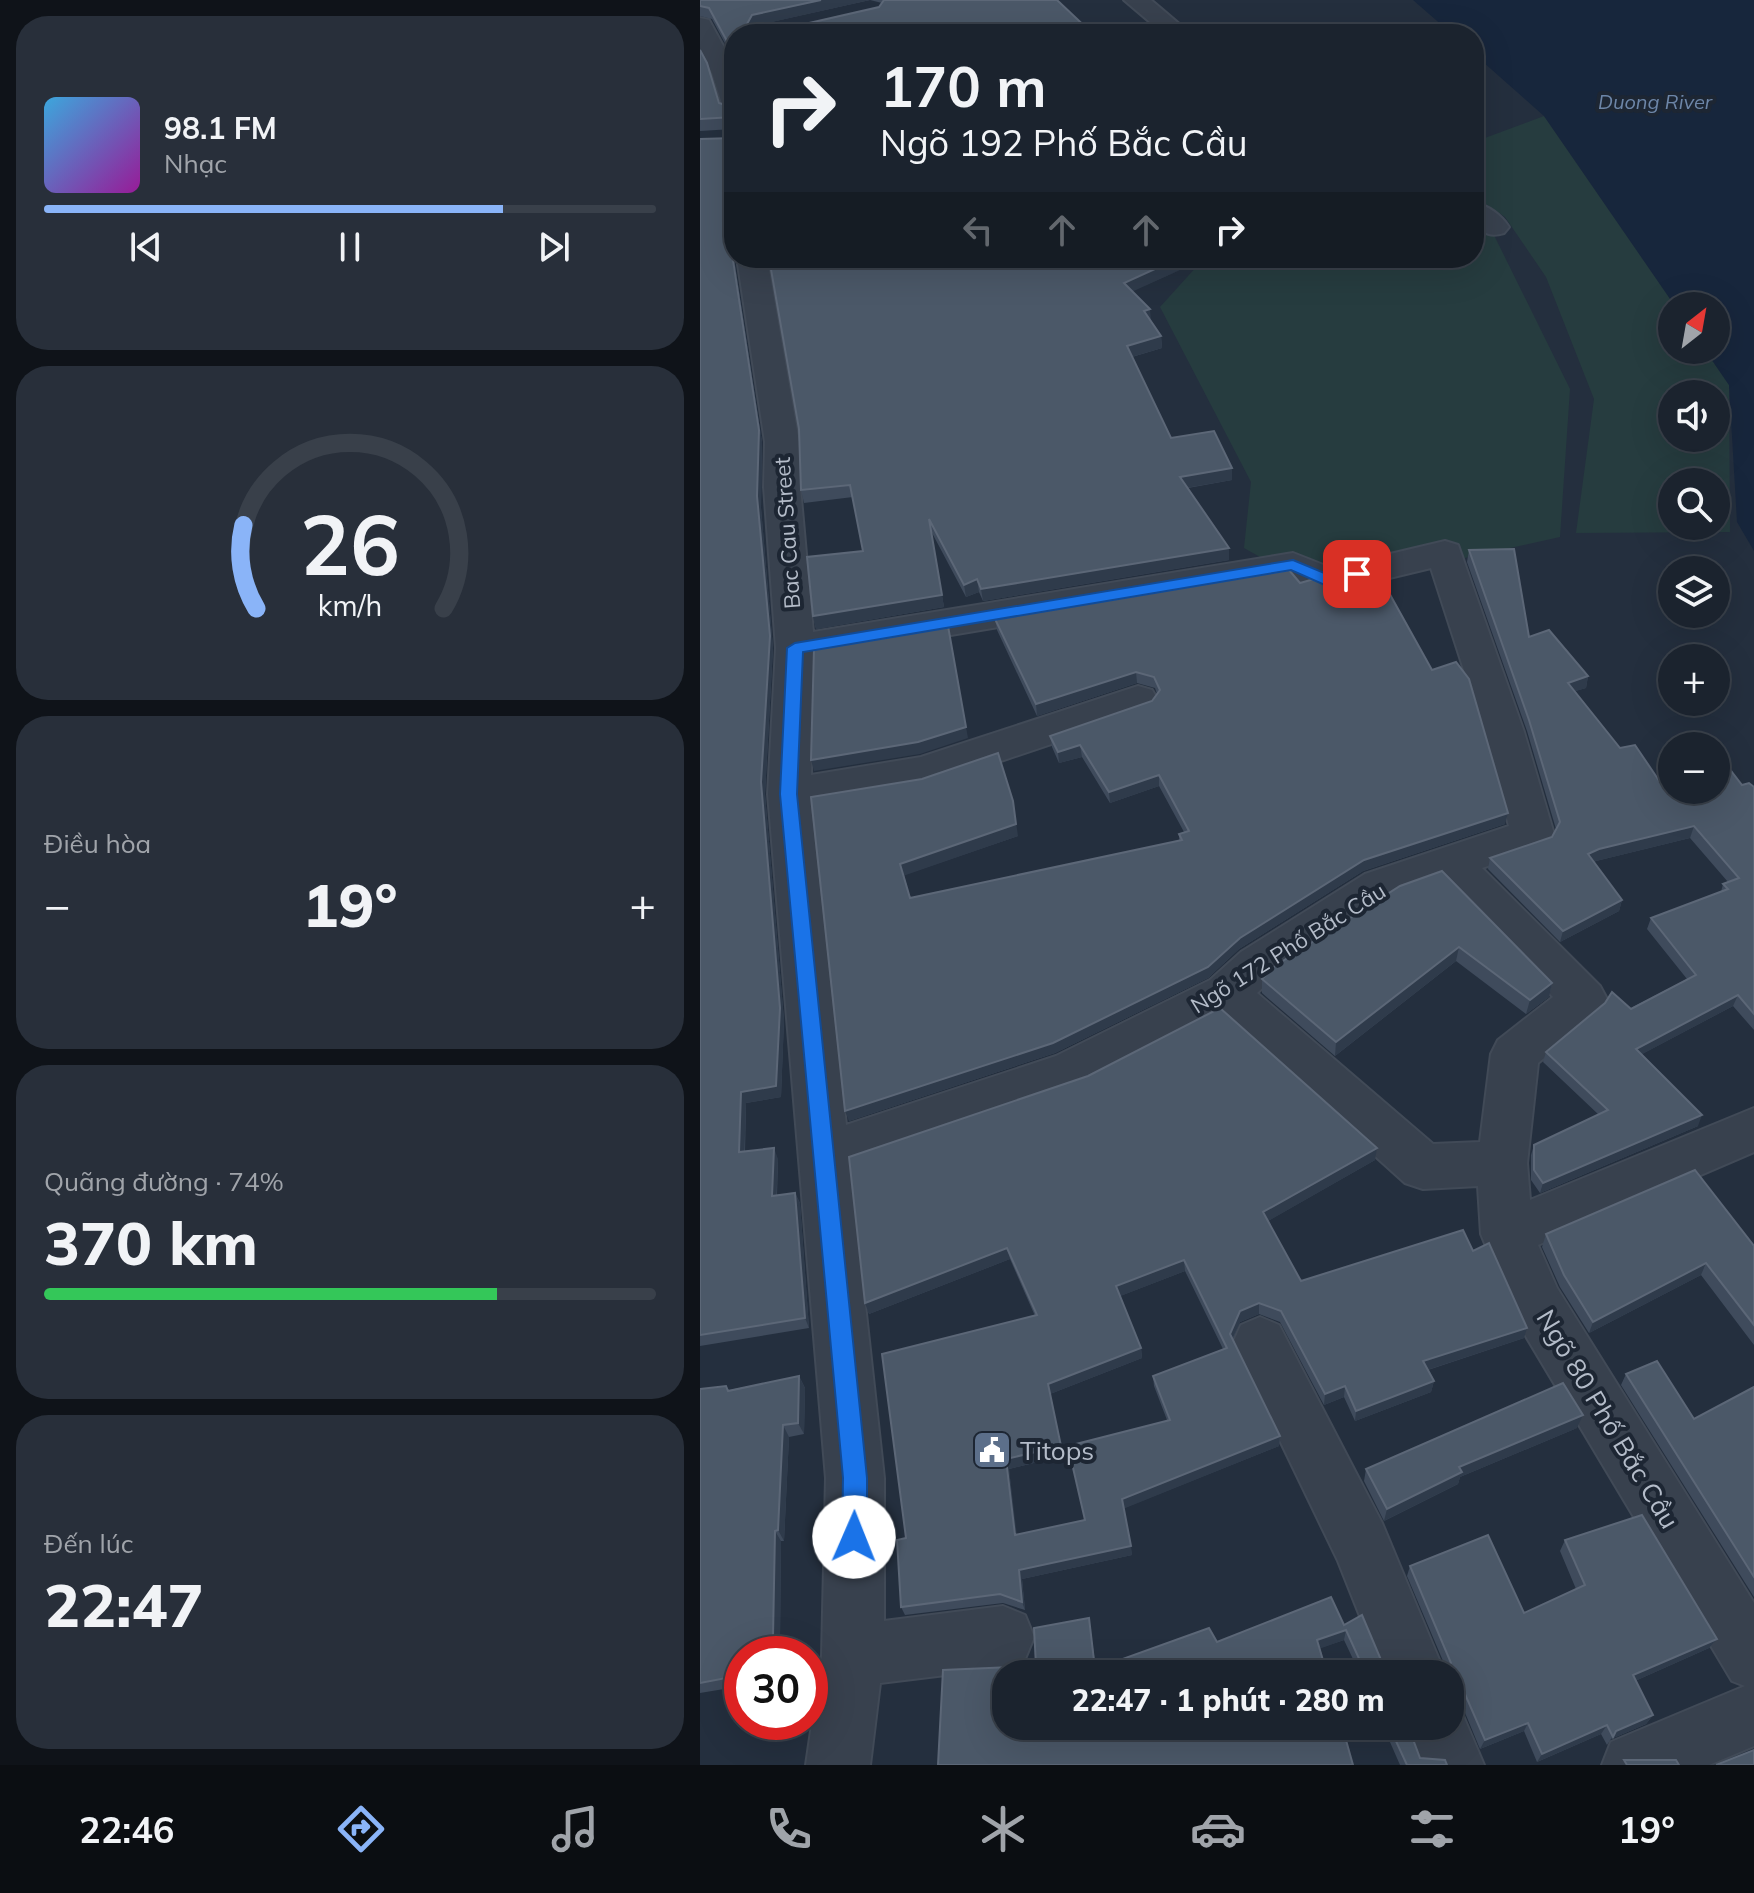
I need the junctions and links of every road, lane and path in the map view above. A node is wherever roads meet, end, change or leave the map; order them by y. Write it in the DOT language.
graph roads {
  1 [pos="1136,0"];
  2 [pos="1166,24"];
  3 [pos="715,37"];
  4 [pos="724,58"];
  5 [pos="754,268"];
  6 [pos="795,648"];
  7 [pos="1138,700"];
  8 [pos="789,794"];
  9 [pos="1448,862"];
  10 [pos="1226,993"];
  11 [pos="1754,1129"];
  12 [pos="822,1155"];
  13 [pos="1502,1163"];
  14 [pos="1507,1234"];
  15 [pos="1260,1343"];
  16 [pos="1003,1637"];
  17 [pos="853,1656"];
  18 [pos="1754,1659"];
  19 [pos="1408,1660"];
  20 [pos="1754,1714"];
  21 [pos="1442,1740"];
  22 [pos="838,1765"];
  23 [pos="1452,1765"];
  24 [pos="1634,1765"];
  1 -- 2 [label="street"];
  3 -- 4 [label="street"];
  5 -- 6 [label="street, Bac Cau Street"];
  6 -- 8 [label="street, Bac Cau Street"];
  6 -- 9 [label="street, Ngõ 172 Phố Bắc Cầu"];
  7 -- 8 [label="street"];
  8 -- 12 [label="street, Bac Cau Street"];
  9 -- 10 [label="street, Ngõ 172 Phố Bắc Cầu"];
  9 -- 13 [label="street, Ngõ 80 Phố Bắc Cầu"];
  10 -- 12 [label="street, Ngõ 172 Phố Bắc Cầu"];
  10 -- 13 [label="street"];
  11 -- 14 [label="street"];
  12 -- 17 [label="street, Bac Cau Street"];
  13 -- 14 [label="street, Ngõ 80 Phố Bắc Cầu"];
  14 -- 18 [label="street, Ngõ 80 Phố Bắc Cầu"];
  15 -- 19 [label="street"];
  16 -- 17 [label="street"];
  17 -- 22 [label="street, Bac Cau Street"];
  20 -- 24 [label="street"];
  21 -- 23 [label="street"];
}
